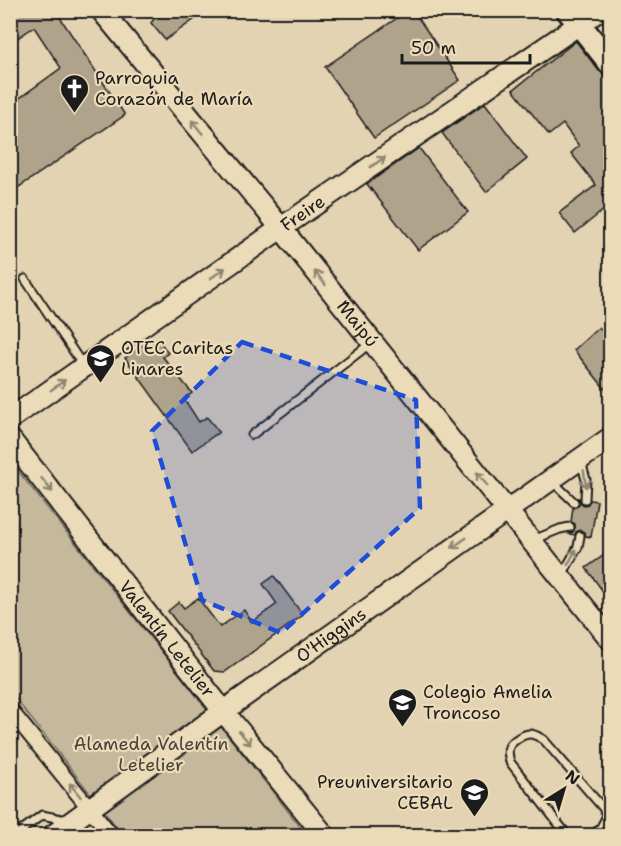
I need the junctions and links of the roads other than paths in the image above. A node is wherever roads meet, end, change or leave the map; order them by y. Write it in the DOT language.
graph roads {
  1 [pos="101,10"];
  2 [pos="600,10"];
  3 [pos="574,18"];
  4 [pos="610,63"];
  5 [pos="280,228"];
  6 [pos="25,279"];
  7 [pos="372,342"];
  8 [pos="84,367"];
  9 [pos="10,419"];
  10 [pos="252,435"];
  11 [pos="610,438"];
  12 [pos="10,439"];
  13 [pos="580,459"];
  14 [pos="551,479"];
  15 [pos="585,499"];
  16 [pos="574,502"];
  17 [pos="507,510"];
  18 [pos="570,527"];
  19 [pos="580,536"];
  20 [pos="532,541"];
  21 [pos="561,578"];
  22 [pos="610,639"];
  23 [pos="10,710"];
  24 [pos="224,712"];
  25 [pos="90,808"];
  26 [pos="72,821"];
  27 [pos="14,836"];
  28 [pos="52,836"];
  29 [pos="112,836"];
  30 [pos="325,836"];
  31 [pos="568,836"];
  32 [pos="593,836"];
  5 -- 1 [label="main road, Maipú, one-way"];
  2 -- 3 [label="main road, Freire"];
  3 -- 4 [label="main road"];
  5 -- 3 [label="main road, Freire, one-way"];
  7 -- 5 [label="main road, Maipú, one-way"];
  8 -- 5 [label="main road, Freire, one-way"];
  6 -- 8 [label="lane"];
  7 -- 10 [label="lane"];
  17 -- 7 [label="main road, Maipú, one-way"];
  9 -- 8 [label="main road, Freire, one-way"];
  11 -- 13 [label="main road, O'Higgins"];
  12 -- 24 [label="main road, Valentín Letelier, one-way"];
  13 -- 14 [label="main road, O'Higgins"];
  13 -- 15 [label="lane, one-way"];
  14 -- 16 [label="lane"];
  14 -- 17 [label="main road, O'Higgins"];
  17 -- 20 [label="main road, Maipú"];
  17 -- 24 [label="main road, O'Higgins, one-way"];
  18 -- 20 [label="lane"];
  21 -- 19 [label="lane, one-way"];
  20 -- 21 [label="main road, Maipú"];
  21 -- 22 [label="main road, Maipú"];
  25 -- 23 [label="street, one-way"];
  24 -- 25 [label="main road, O'Higgins"];
  24 -- 30 [label="main road, Valentín Letelier, one-way"];
  25 -- 26 [label="main road, O'Higgins"];
  25 -- 29 [label="street"];
  26 -- 27 [label="lane"];
  26 -- 28 [label="main road, O'Higgins"];
  31 -- 32 [label="lane"];
}
